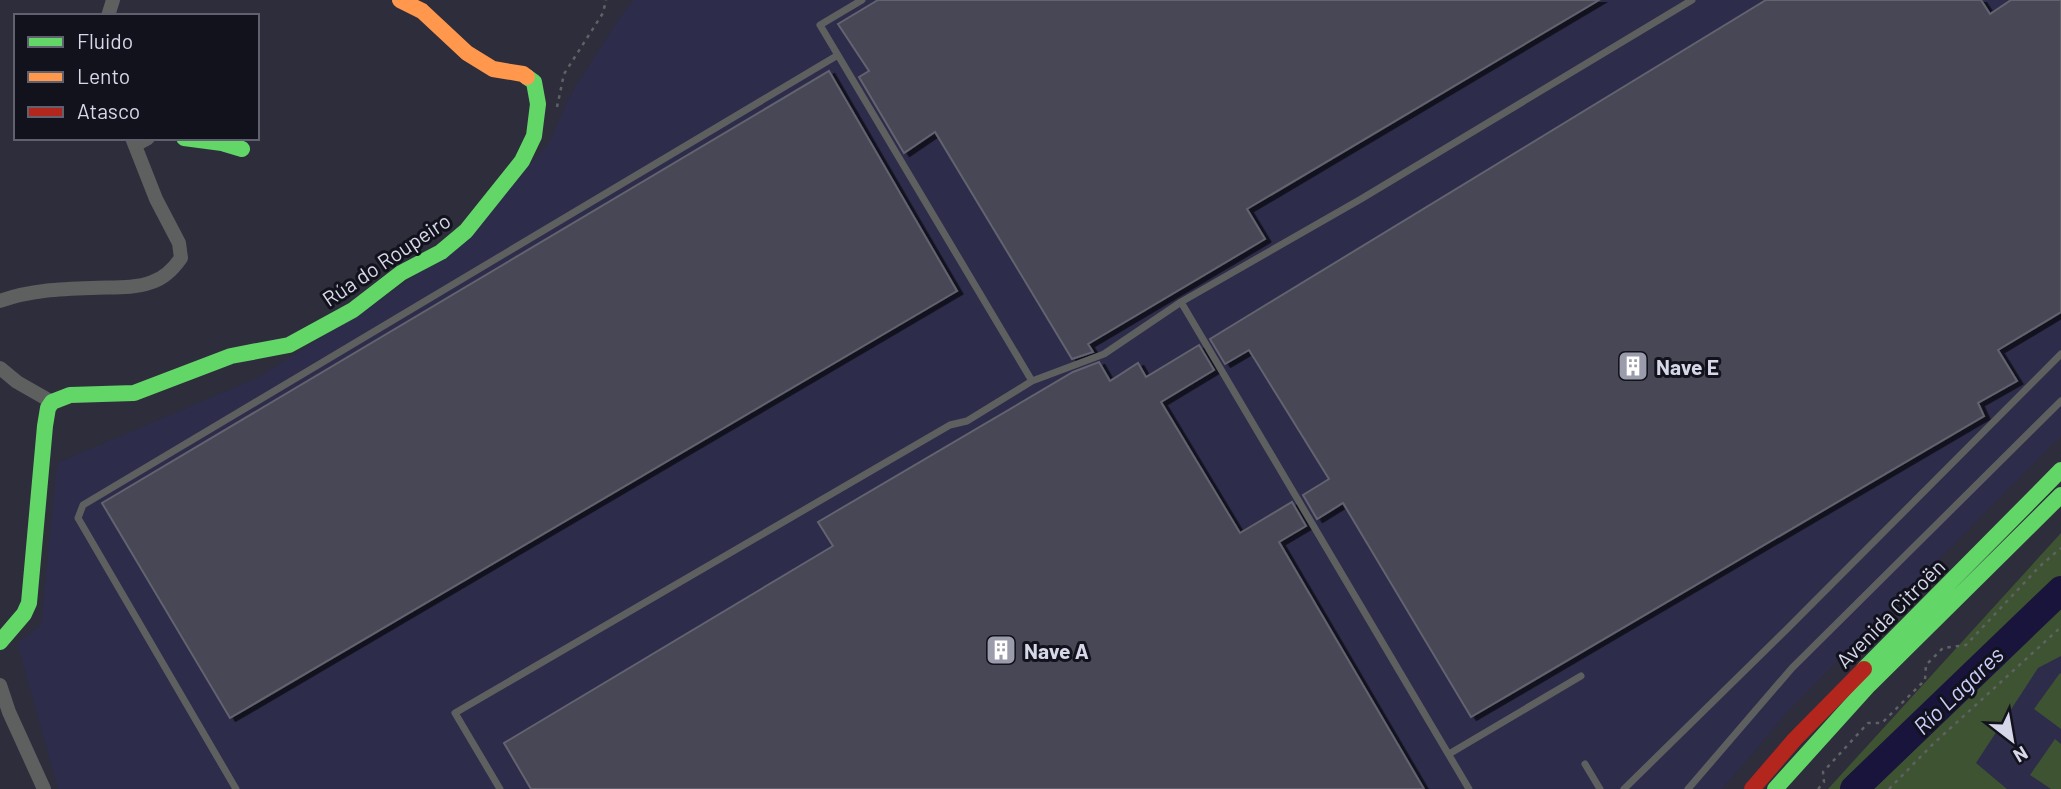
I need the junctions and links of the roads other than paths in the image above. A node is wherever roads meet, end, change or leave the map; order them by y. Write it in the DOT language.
graph roads {
  1 [pos="400,0"];
  2 [pos="862,0"];
  3 [pos="1692,0"];
  4 [pos="838,55"];
  5 [pos="138,140"];
  6 [pos="199,140"];
  7 [pos="242,149"];
  8 [pos="0,301"];
  9 [pos="1181,302"];
  10 [pos="2061,355"];
  11 [pos="0,368"];
  12 [pos="1032,382"];
  13 [pos="2061,401"];
  14 [pos="52,402"];
  15 [pos="2061,470"];
  16 [pos="2061,495"];
  17 [pos="0,642"];
  18 [pos="1581,676"];
  19 [pos="0,685"];
  20 [pos="1449,754"];
  21 [pos="1585,764"];
  22 [pos="44,789"];
  23 [pos="236,789"];
  24 [pos="500,789"];
  25 [pos="1469,789"];
  26 [pos="1600,789"];
  27 [pos="1624,789"];
  28 [pos="1688,789"];
  29 [pos="1752,789"];
  30 [pos="1775,789"];
  1 -- 14 [label="street, Rúa do Roupeiro"];
  2 -- 4 [label="lane"];
  3 -- 9 [label="lane"];
  4 -- 12 [label="lane"];
  4 -- 23 [label="lane"];
  5 -- 8 [label="street"];
  6 -- 7 [label="street"];
  9 -- 12 [label="lane"];
  9 -- 20 [label="lane"];
  10 -- 27 [label="lane"];
  11 -- 14 [label="street"];
  12 -- 24 [label="lane"];
  13 -- 28 [label="lane"];
  14 -- 17 [label="street"];
  15 -- 29 [label="street, Avenida Citroën"];
  16 -- 30 [label="street, Avenida Citroën"];
  18 -- 20 [label="lane"];
  19 -- 22 [label="street"];
  20 -- 25 [label="lane"];
  21 -- 26 [label="lane"];
}
